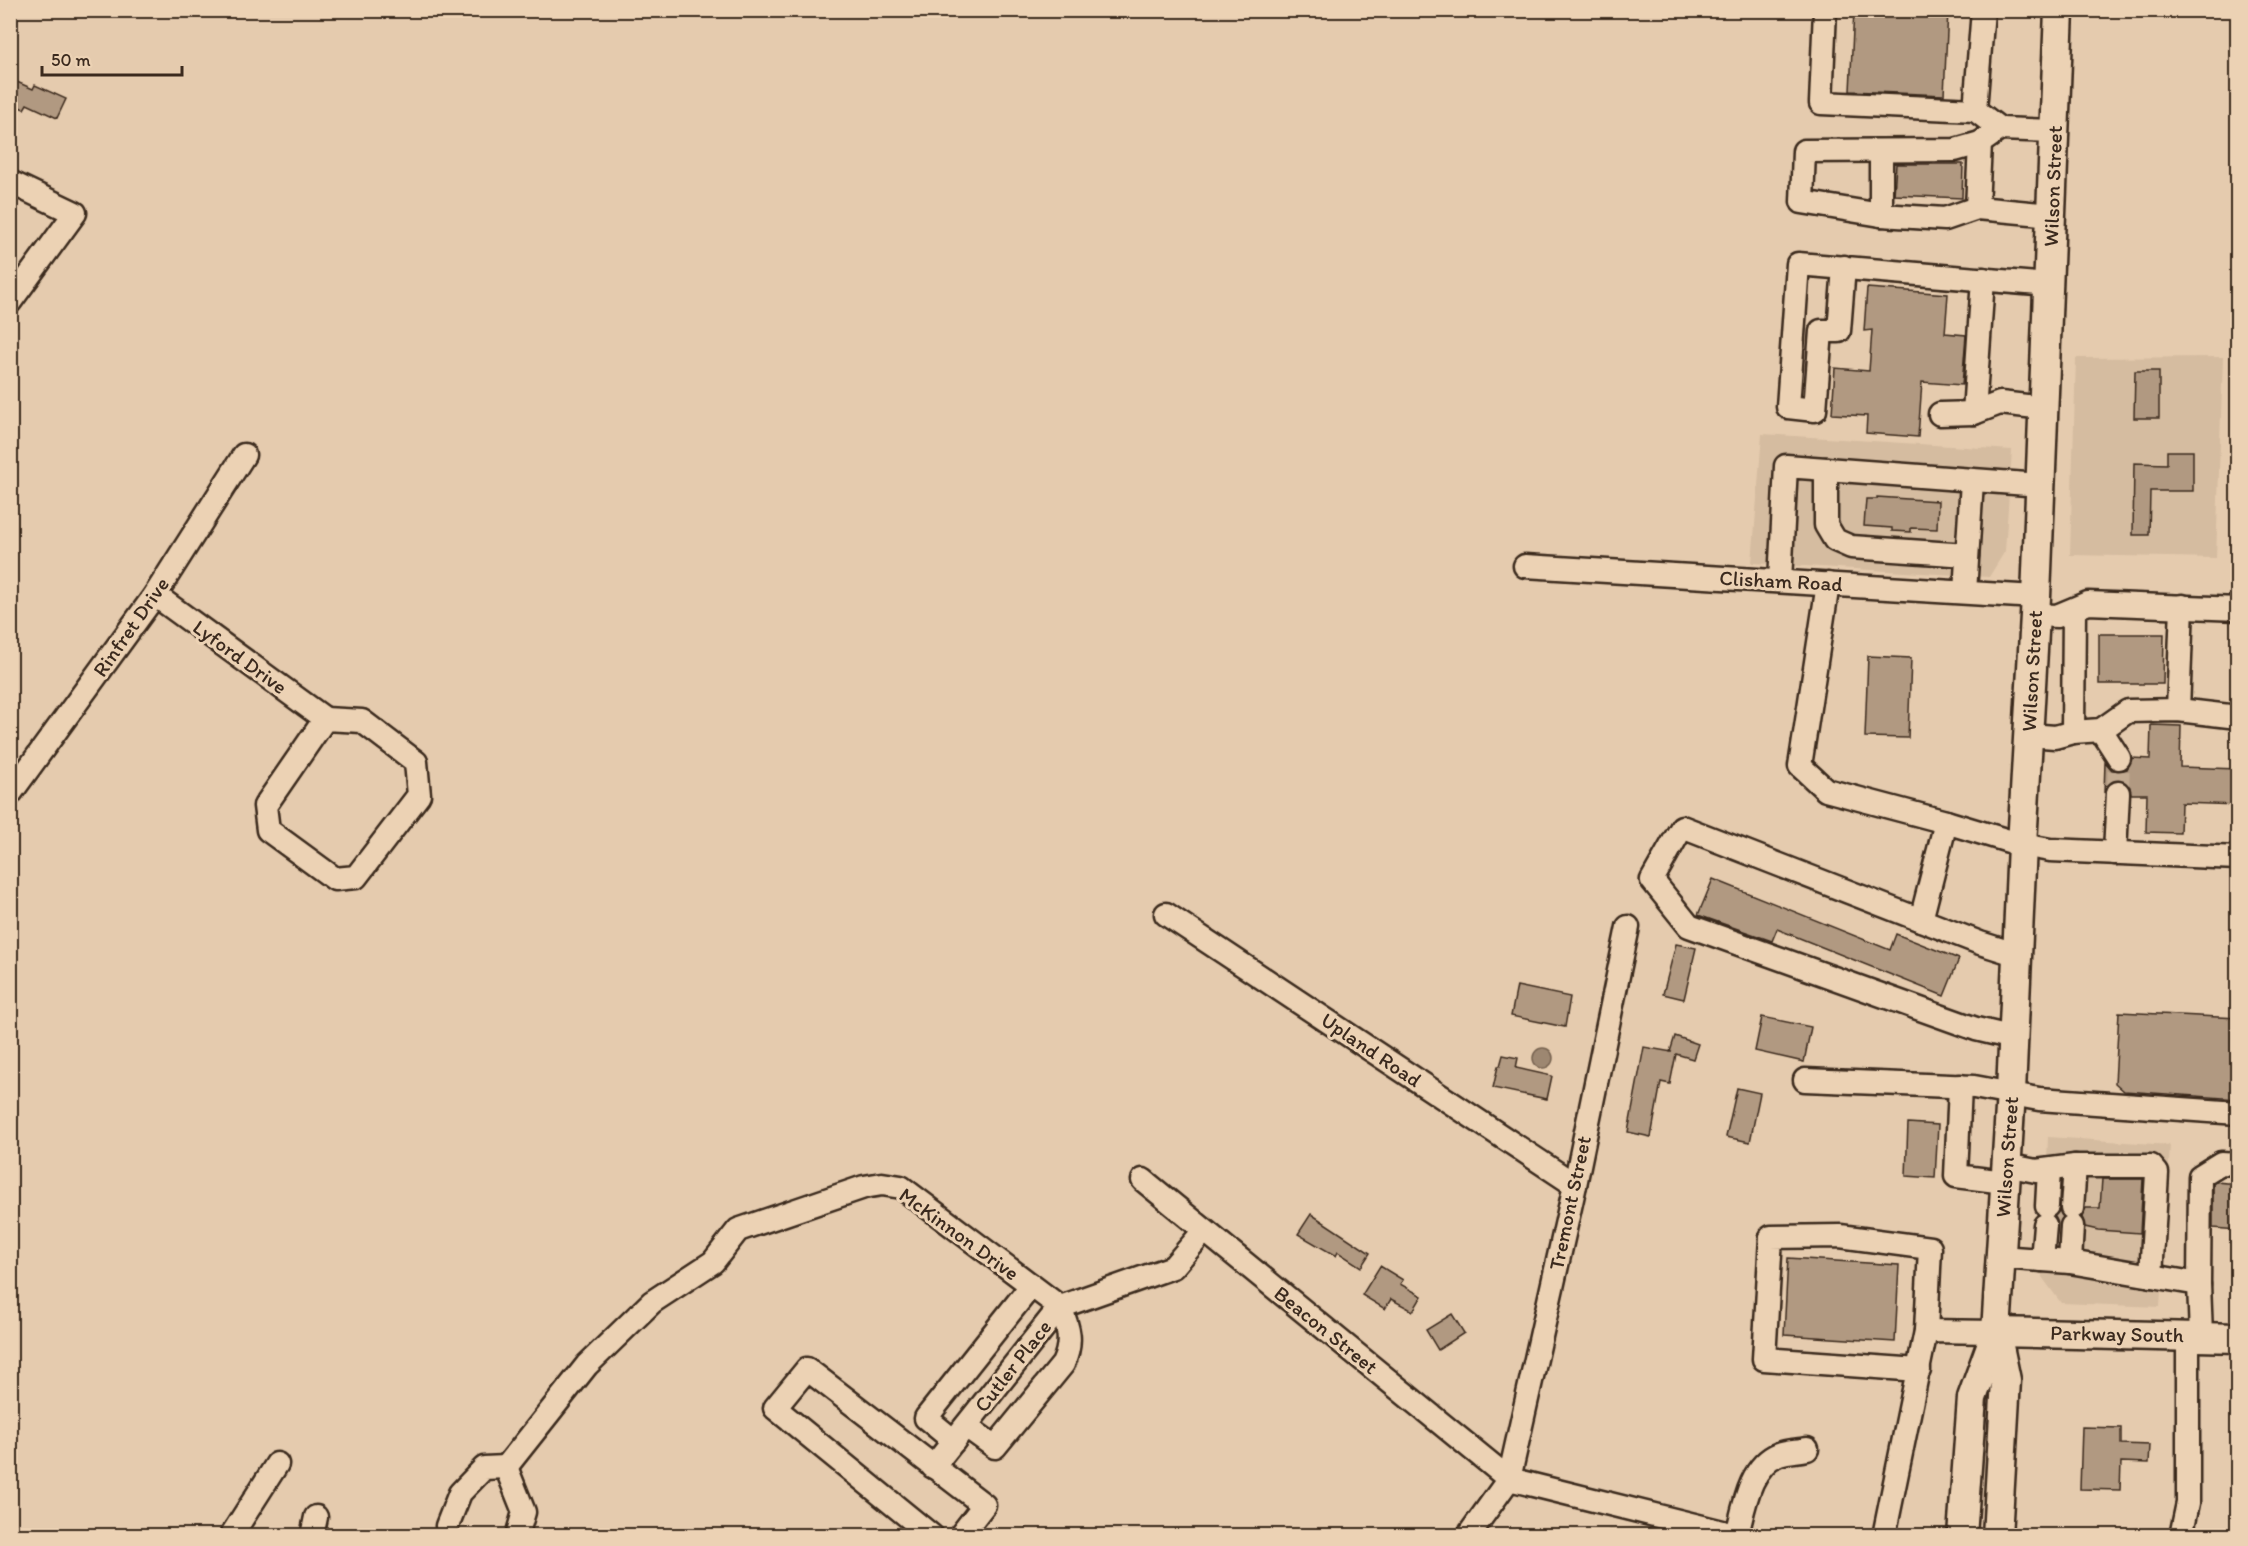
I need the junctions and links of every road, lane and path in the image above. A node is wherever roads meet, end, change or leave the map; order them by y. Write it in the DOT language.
graph roads {
  1 [pos="1825,10"];
  2 [pos="1983,10"];
  3 [pos="2060,10"];
  4 [pos="1975,110"];
  5 [pos="2000,129"];
  6 [pos="2054,131"];
  7 [pos="1980,143"];
  8 [pos="1881,152"];
  9 [pos="10,182"];
  10 [pos="1977,208"];
  11 [pos="1881,215"];
  12 [pos="2052,215"];
  13 [pos="1844,267"];
  14 [pos="1983,279"];
  15 [pos="2049,285"];
  16 [pos="10,302"];
  17 [pos="1821,331"];
  18 [pos="1793,332"];
  19 [pos="2044,408"];
  20 [pos="1974,413"];
  21 [pos="1940,414"];
  22 [pos="244,455"];
  23 [pos="1826,469"];
  24 [pos="1972,481"];
  25 [pos="2041,485"];
  26 [pos="1967,555"];
  27 [pos="1525,566"];
  28 [pos="1780,581"];
  29 [pos="1828,584"];
  30 [pos="1965,592"];
  31 [pos="155,595"];
  32 [pos="2036,606"];
  33 [pos="2182,606"];
  34 [pos="2238,609"];
  35 [pos="2074,610"];
  36 [pos="2178,710"];
  37 [pos="2238,717"];
  38 [pos="325,720"];
  39 [pos="2102,730"];
  40 [pos="2073,732"];
  41 [pos="2029,735"];
  42 [pos="2120,758"];
  43 [pos="2118,793"];
  44 [pos="10,794"];
  45 [pos="1946,822"];
  46 [pos="2022,845"];
  47 [pos="2115,853"];
  48 [pos="2238,858"];
  49 [pos="1166,914"];
  50 [pos="1921,920"];
  51 [pos="1628,927"];
  52 [pos="2018,955"];
  53 [pos="2014,1038"];
  54 [pos="1805,1080"];
  55 [pos="1960,1086"];
  56 [pos="2011,1092"];
  57 [pos="2238,1113"];
  58 [pos="2238,1164"];
  59 [pos="2062,1168"];
  60 [pos="2005,1174"];
  61 [pos="1143,1180"];
  62 [pos="1575,1185"];
  63 [pos="1204,1231"];
  64 [pos="2001,1257"];
  65 [pos="2056,1261"];
  66 [pos="2151,1276"];
  67 [pos="2199,1284"];
  68 [pos="1031,1286"];
  69 [pos="1060,1307"];
  70 [pos="1926,1331"];
  71 [pos="1996,1332"];
  72 [pos="2194,1335"];
  73 [pos="2238,1338"];
  74 [pos="1919,1370"];
  75 [pos="960,1433"];
  76 [pos="1807,1449"];
  77 [pos="277,1464"];
  78 [pos="506,1467"];
  79 [pos="933,1467"];
  80 [pos="1509,1479"];
  81 [pos="447,1526"];
  82 [pos="1667,1527"];
  83 [pos="1738,1535"];
  84 [pos="231,1536"];
  85 [pos="517,1536"];
  86 [pos="932,1536"];
  87 [pos="960,1536"];
  88 [pos="1468,1536"];
  89 [pos="1884,1536"];
  90 [pos="1962,1536"];
  91 [pos="1997,1536"];
  92 [pos="2181,1536"];
  1 -- 4 [label="street"];
  2 -- 4 [label="street"];
  3 -- 6 [label="main road, Wilson Street"];
  4 -- 5 [label="street"];
  5 -- 6 [label="street"];
  5 -- 7 [label="street"];
  6 -- 12 [label="main road, Wilson Street"];
  7 -- 8 [label="street"];
  7 -- 10 [label="street"];
  8 -- 11 [label="street"];
  8 -- 11 [label="street"];
  9 -- 16 [label="street"];
  10 -- 11 [label="street"];
  10 -- 12 [label="street"];
  12 -- 15 [label="main road, Wilson Street"];
  13 -- 14 [label="street"];
  13 -- 17 [label="street"];
  13 -- 18 [label="street"];
  14 -- 15 [label="street"];
  14 -- 20 [label="street"];
  15 -- 19 [label="main road, Wilson Street"];
  17 -- 18 [label="street"];
  17 -- 18 [label="street"];
  19 -- 20 [label="street"];
  19 -- 25 [label="main road, Wilson Street"];
  20 -- 21 [label="street"];
  22 -- 31 [label="street, Rinfret Drive"];
  23 -- 24 [label="street"];
  23 -- 26 [label="street"];
  23 -- 28 [label="street"];
  24 -- 25 [label="street"];
  24 -- 26 [label="street"];
  25 -- 32 [label="main road, Wilson Street"];
  26 -- 30 [label="street"];
  27 -- 28 [label="street, Clisham Road"];
  28 -- 29 [label="street, Clisham Road"];
  29 -- 30 [label="street, Clisham Road"];
  29 -- 45 [label="street"];
  30 -- 32 [label="street, Clisham Road"];
  31 -- 38 [label="street, Lyford Drive"];
  31 -- 44 [label="street, Rinfret Drive"];
  32 -- 35 [label="street, Clisham Road"];
  32 -- 41 [label="main road, Wilson Street"];
  33 -- 34 [label="street, Clisham Road"];
  33 -- 35 [label="street, Clisham Road"];
  33 -- 36 [label="street"];
  35 -- 40 [label="street"];
  36 -- 37 [label="street"];
  36 -- 39 [label="street"];
  38 -- 38 [label="street"];
  39 -- 40 [label="street"];
  39 -- 42 [label="street"];
  40 -- 41 [label="street"];
  41 -- 46 [label="main road, Wilson Street"];
  43 -- 47 [label="street"];
  45 -- 46 [label="street"];
  45 -- 50 [label="street"];
  46 -- 47 [label="street"];
  46 -- 52 [label="main road, Wilson Street"];
  47 -- 48 [label="street"];
  49 -- 62 [label="street, Upland Road"];
  50 -- 52 [label="street"];
  50 -- 53 [label="street"];
  51 -- 62 [label="street, Tremont Street"];
  52 -- 53 [label="main road, Wilson Street"];
  53 -- 56 [label="main road, Wilson Street"];
  54 -- 55 [label="street"];
  55 -- 56 [label="street"];
  55 -- 60 [label="street"];
  56 -- 57 [label="street"];
  56 -- 60 [label="main road, Wilson Street"];
  58 -- 67 [label="street"];
  59 -- 60 [label="street"];
  59 -- 65 [label="street"];
  59 -- 66 [label="street"];
  60 -- 64 [label="main road, Wilson Street"];
  61 -- 63 [label="street, Beacon Street"];
  62 -- 80 [label="street, Tremont Street"];
  63 -- 69 [label="street"];
  63 -- 80 [label="street, Beacon Street"];
  64 -- 65 [label="street"];
  64 -- 71 [label="main road, Wilson Street"];
  65 -- 66 [label="street"];
  66 -- 67 [label="street"];
  67 -- 72 [label="street"];
  68 -- 69 [label="street, McKinnon Drive"];
  68 -- 75 [label="street"];
  68 -- 78 [label="street, McKinnon Drive"];
  69 -- 75 [label="street, Cutler Place"];
  69 -- 75 [label="street"];
  70 -- 71 [label="street"];
  70 -- 74 [label="street"];
  70 -- 74 [label="street"];
  71 -- 72 [label="main road, Parkway South"];
  71 -- 90 [label="main road, Wilson Street"];
  71 -- 91 [label="main road, Wilson Street"];
  72 -- 73 [label="main road, Parkway South"];
  72 -- 92 [label="street"];
  74 -- 89 [label="street"];
  75 -- 79 [label="street, Cutler Place"];
  76 -- 83 [label="street"];
  77 -- 84 [label="street"];
  78 -- 81 [label="street"];
  78 -- 85 [label="street"];
  79 -- 86 [label="street"];
  79 -- 87 [label="street"];
  80 -- 82 [label="street"];
  80 -- 88 [label="street"];
  82 -- 83 [label="street"];
}
